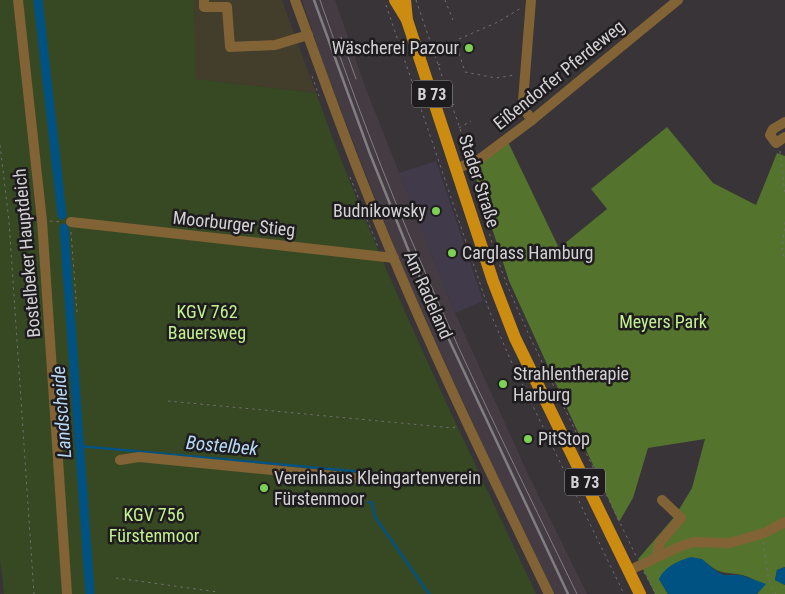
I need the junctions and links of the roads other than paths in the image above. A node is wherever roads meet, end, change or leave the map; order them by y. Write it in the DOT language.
graph roads {
  1 [pos="18,0"];
  2 [pos="204,0"];
  3 [pos="295,0"];
  4 [pos="395,0"];
  5 [pos="405,0"];
  6 [pos="678,0"];
  7 [pos="531,1"];
  8 [pos="407,20"];
  9 [pos="308,35"];
  10 [pos="532,120"];
  11 [pos="785,122"];
  12 [pos="782,140"];
  13 [pos="457,168"];
  14 [pos="70,222"];
  15 [pos="394,258"];
  16 [pos="120,460"];
  17 [pos="376,480"];
  18 [pos="662,500"];
  19 [pos="785,522"];
  20 [pos="656,557"];
  21 [pos="628,571"];
  22 [pos="67,594"];
  23 [pos="549,594"];
  24 [pos="640,594"];
  1 -- 22 [label="street, Bostelbeker Hauptdeich"];
  2 -- 9 [label="street"];
  3 -- 9 [label="street, Am Radeland"];
  4 -- 8 [label="main road, Stader Straße / B 73"];
  5 -- 8 [label="main road, Stader Straße / B 73"];
  6 -- 10 [label="street, Eißendorfer Pferdeweg"];
  7 -- 10 [label="street"];
  8 -- 13 [label="main road, Stader Straße / B 73"];
  9 -- 15 [label="street, Am Radeland"];
  10 -- 13 [label="street, Eißendorfer Pferdeweg"];
  11 -- 12 [label="street"];
  13 -- 21 [label="main road, Stader Straße / B 73"];
  14 -- 15 [label="street, Moorburger Stieg"];
  15 -- 23 [label="street, Am Radeland"];
  16 -- 17 [label="street"];
  18 -- 20 [label="street"];
  19 -- 20 [label="street"];
  20 -- 21 [label="street"];
  21 -- 24 [label="main road, Stader Straße / B 73"];
}
